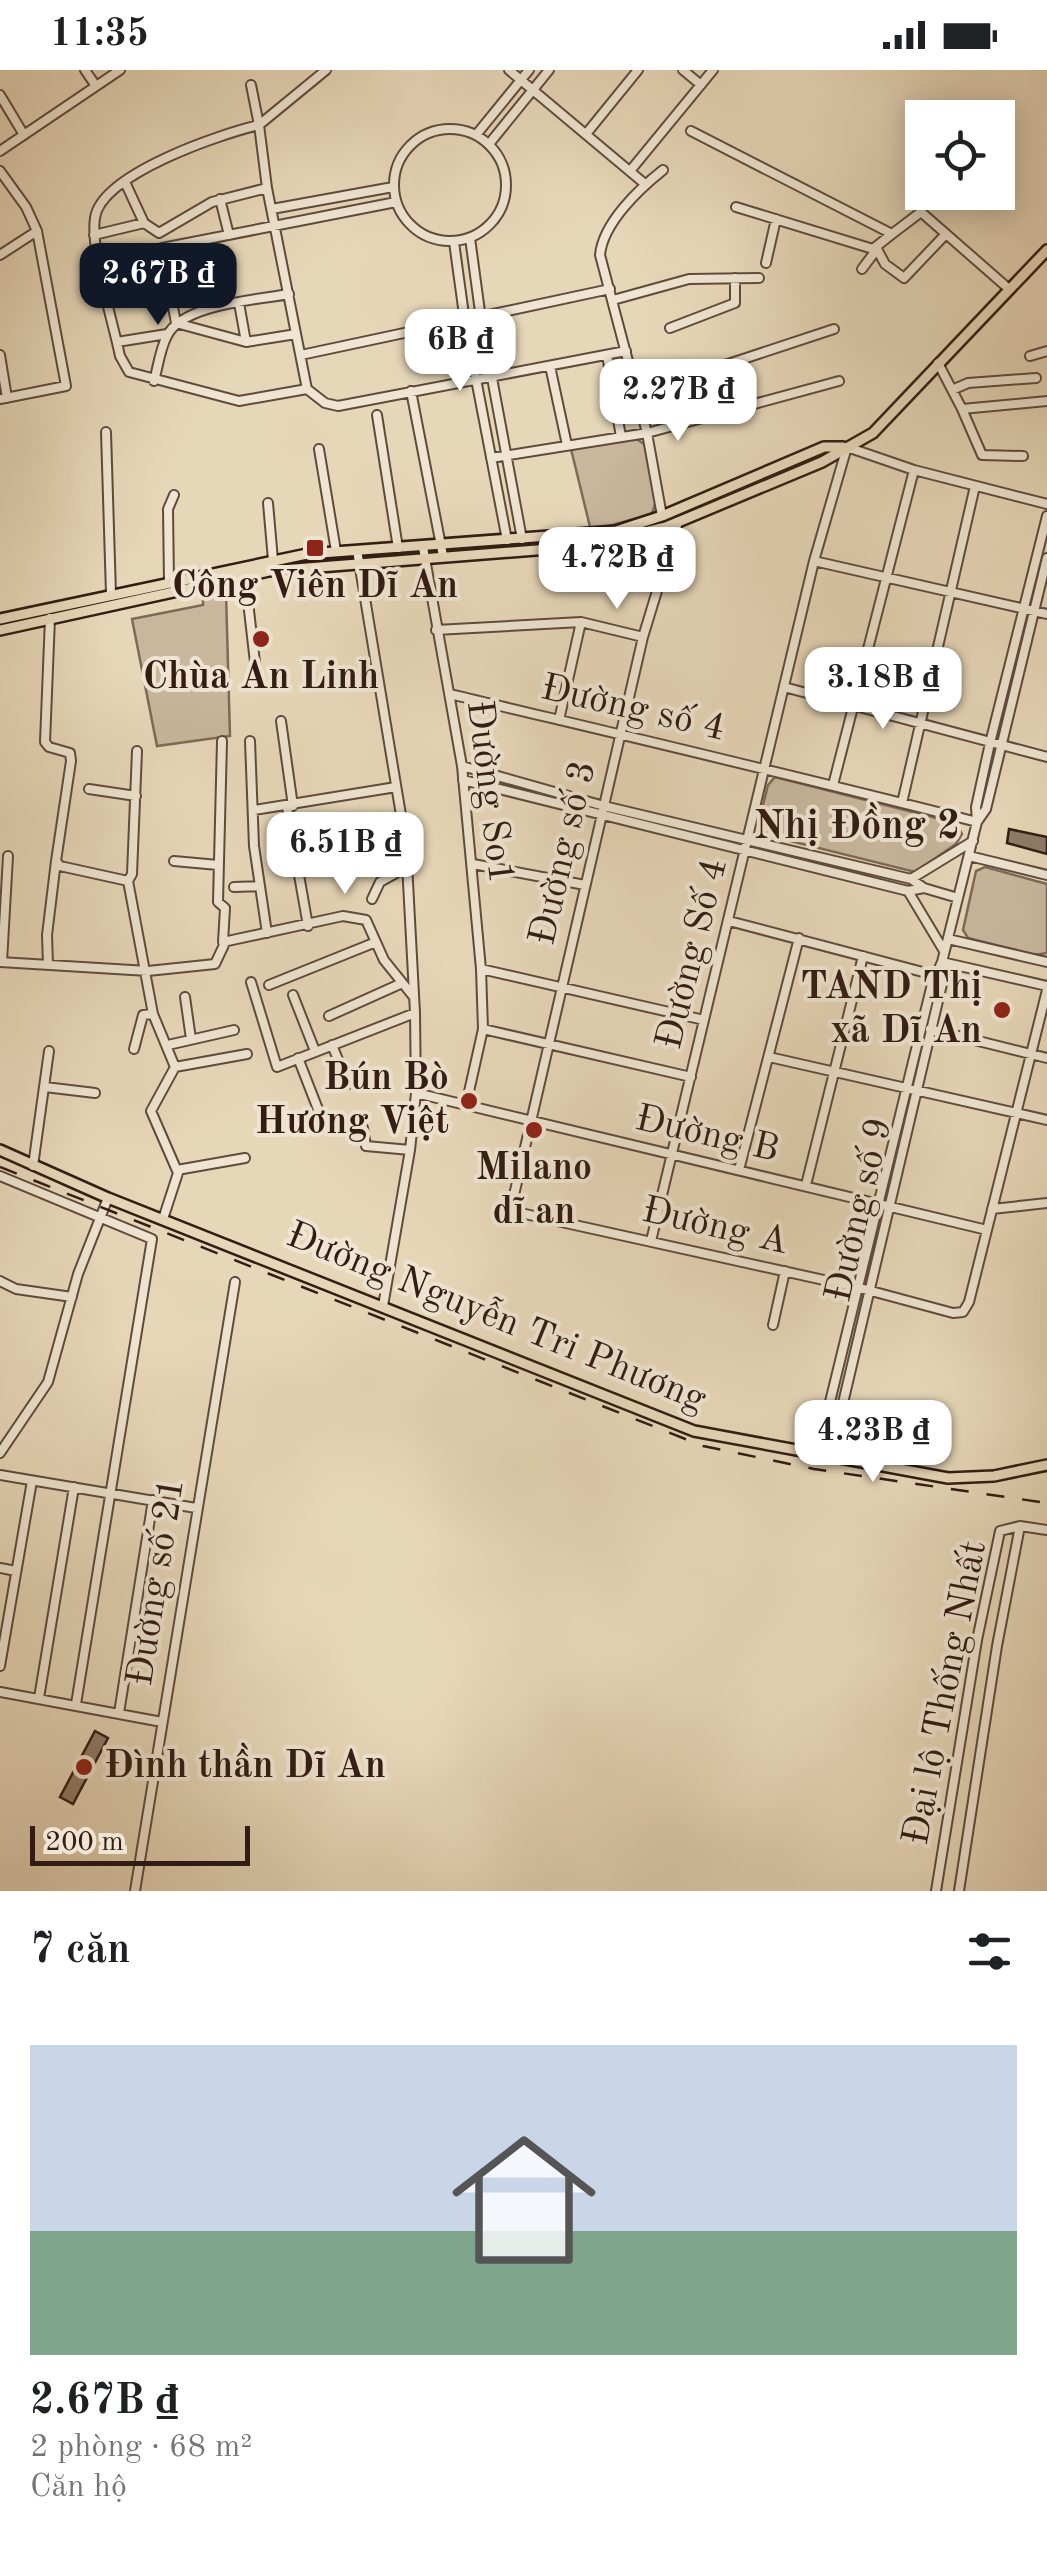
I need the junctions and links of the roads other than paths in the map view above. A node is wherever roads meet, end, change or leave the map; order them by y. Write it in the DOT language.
graph roads {
  1 [pos="85,70"];
  2 [pos="120,70"];
  3 [pos="326,70"];
  4 [pos="509,70"];
  5 [pos="529,70"];
  6 [pos="549,70"];
  7 [pos="638,70"];
  8 [pos="683,70"];
  9 [pos="713,70"];
  10 [pos="521,80"];
  11 [pos="250,85"];
  12 [pos="701,85"];
  13 [pos="96,86"];
  14 [pos="533,90"];
  15 [pos="0,95"];
  16 [pos="259,125"];
  17 [pos="692,132"];
  18 [pos="586,134"];
  19 [pos="24,135"];
  20 [pos="476,135"];
  21 [pos="489,144"];
  22 [pos="0,151"];
  23 [pos="662,170"];
  24 [pos="630,171"];
  25 [pos="0,172"];
  26 [pos="124,182"];
  27 [pos="645,184"];
  28 [pos="267,188"];
  29 [pos="393,188"];
  30 [pos="220,199"];
  31 [pos="396,202"];
  32 [pos="736,207"];
  33 [pos="272,209"];
  34 [pos="776,218"];
  35 [pos="144,222"];
  36 [pos="276,226"];
  37 [pos="37,231"];
  38 [pos="159,234"];
  39 [pos="892,234"];
  40 [pos="94,235"];
  41 [pos="229,235"];
  42 [pos="945,235"];
  43 [pos="470,238"];
  44 [pos="454,242"];
  45 [pos="162,248"];
  46 [pos="877,249"];
  47 [pos="1046,254"];
  48 [pos="0,255"];
  49 [pos="766,263"];
  50 [pos="862,269"];
  51 [pos="734,278"];
  52 [pos="758,278"];
  53 [pos="610,289"];
  54 [pos="1009,289"];
  55 [pos="289,294"];
  56 [pos="614,300"];
  57 [pos="239,303"];
  58 [pos="481,319"];
  59 [pos="465,322"];
  60 [pos="176,323"];
  61 [pos="670,328"];
  62 [pos="834,329"];
  63 [pos="167,334"];
  64 [pos="296,334"];
  65 [pos="117,342"];
  66 [pos="246,342"];
  67 [pos="626,351"];
  68 [pos="1047,351"];
  69 [pos="0,355"];
  70 [pos="301,355"];
  71 [pos="607,355"];
  72 [pos="1030,356"];
  73 [pos="938,363"];
  74 [pos="550,366"];
  75 [pos="492,375"];
  76 [pos="476,378"];
  77 [pos="1036,378"];
  78 [pos="154,381"];
  79 [pos="839,382"];
  80 [pos="307,389"];
  81 [pos="952,390"];
  82 [pos="411,391"];
  83 [pos="637,394"];
  84 [pos="4,398"];
  85 [pos="1047,401"];
  86 [pos="962,409"];
  87 [pos="377,415"];
  88 [pos="106,432"];
  89 [pos="647,433"];
  90 [pos="621,437"];
  91 [pos="567,445"];
  92 [pos="846,447"];
  93 [pos="319,449"];
  94 [pos="506,455"];
  95 [pos="1022,456"];
  96 [pos="491,458"];
  97 [pos="914,470"];
  98 [pos="975,486"];
  99 [pos="174,494"];
  100 [pos="268,503"];
  101 [pos="1047,504"];
  102 [pos="1047,516"];
  103 [pos="664,522"];
  104 [pos="678,522"];
  105 [pos="523,545"];
  106 [pos="508,546"];
  107 [pos="398,548"];
  108 [pos="442,550"];
  109 [pos="336,551"];
  110 [pos="424,552"];
  111 [pos="357,556"];
  112 [pos="1047,558"];
  113 [pos="273,560"];
  114 [pos="814,561"];
  115 [pos="245,571"];
  116 [pos="886,576"];
  117 [pos="169,582"];
  118 [pos="953,592"];
  119 [pos="110,594"];
  120 [pos="48,606"];
  121 [pos="1023,608"];
  122 [pos="1033,611"];
  123 [pos="1047,614"];
  124 [pos="0,618"];
  125 [pos="50,618"];
  126 [pos="581,622"];
  127 [pos="0,630"];
  128 [pos="436,630"];
  129 [pos="643,638"];
  130 [pos="256,671"];
  131 [pos="784,688"];
  132 [pos="450,694"];
  133 [pos="854,706"];
  134 [pos="559,720"];
  135 [pos="281,721"];
  136 [pos="922,722"];
  137 [pos="620,737"];
  138 [pos="250,740"];
  139 [pos="222,742"];
  140 [pos="990,743"];
  141 [pos="1002,746"];
  142 [pos="137,752"];
  143 [pos="1047,757"];
  144 [pos="462,766"];
  145 [pos="765,767"];
  146 [pos="463,780"];
  147 [pos="833,785"];
  148 [pos="396,787"];
  149 [pos="89,789"];
  150 [pos="136,796"];
  151 [pos="902,803"];
  152 [pos="290,807"];
  153 [pos="254,810"];
  154 [pos="603,810"];
  155 [pos="977,822"];
  156 [pos="748,840"];
  157 [pos="973,841"];
  158 [pos="746,850"];
  159 [pos="8,856"];
  160 [pos="969,856"];
  161 [pos="56,861"];
  162 [pos="174,861"];
  163 [pos="473,864"];
  164 [pos="218,866"];
  165 [pos="407,867"];
  166 [pos="1047,875"];
  167 [pos="911,879"];
  168 [pos="128,881"];
  169 [pos="585,885"];
  170 [pos="260,886"];
  171 [pos="234,887"];
  172 [pos="924,888"];
  173 [pos="908,891"];
  174 [pos="958,898"];
  175 [pos="372,899"];
  176 [pos="729,921"];
  177 [pos="308,926"];
  178 [pos="267,933"];
  179 [pos="799,938"];
  180 [pos="948,939"];
  181 [pos="376,942"];
  182 [pos="224,945"];
  183 [pos="863,956"];
  184 [pos="944,957"];
  185 [pos="1,962"];
  186 [pos="1047,962"];
  187 [pos="48,965"];
  188 [pos="481,970"];
  189 [pos="148,971"];
  190 [pos="938,976"];
  191 [pos="251,982"];
  192 [pos="270,984"];
  193 [pos="400,984"];
  194 [pos="562,986"];
  195 [pos="1047,988"];
  196 [pos="293,995"];
  197 [pos="185,997"];
  198 [pos="414,997"];
  199 [pos="414,1013"];
  200 [pos="153,1014"];
  201 [pos="330,1016"];
  202 [pos="704,1020"];
  203 [pos="926,1028"];
  204 [pos="482,1029"];
  205 [pos="234,1030"];
  206 [pos="191,1040"];
  207 [pos="548,1044"];
  208 [pos="168,1045"];
  209 [pos="332,1045"];
  210 [pos="134,1050"];
  211 [pos="49,1051"];
  212 [pos="315,1051"];
  213 [pos="247,1054"];
  214 [pos="1028,1054"];
  215 [pos="769,1057"];
  216 [pos="298,1058"];
  217 [pos="1047,1058"];
  218 [pos="175,1067"];
  219 [pos="277,1067"];
  220 [pos="266,1070"];
  221 [pos="834,1072"];
  222 [pos="691,1077"];
  223 [pos="348,1084"];
  224 [pos="45,1088"];
  225 [pos="911,1089"];
  226 [pos="95,1093"];
  227 [pos="416,1093"];
  228 [pos="466,1105"];
  229 [pos="1016,1113"];
  230 [pos="530,1120"];
  231 [pos="1047,1120"];
  232 [pos="323,1122"];
  233 [pos="363,1128"];
  234 [pos="0,1150"];
  235 [pos="410,1150"];
  236 [pos="672,1157"];
  237 [pos="246,1158"];
  238 [pos="34,1166"];
  239 [pos="178,1170"];
  240 [pos="739,1170"];
  241 [pos="0,1176"];
  242 [pos="806,1185"];
  243 [pos="108,1198"];
  244 [pos="511,1199"];
  245 [pos="1047,1203"];
  246 [pos="885,1205"];
  247 [pos="992,1209"];
  248 [pos="100,1217"];
  249 [pos="163,1219"];
  250 [pos="987,1230"];
  251 [pos="652,1240"];
  252 [pos="784,1271"];
  253 [pos="0,1281"];
  254 [pos="235,1282"];
  255 [pos="865,1290"];
  256 [pos="72,1297"];
  257 [pos="383,1306"];
  258 [pos="772,1325"];
  259 [pos="0,1453"];
  260 [pos="817,1455"];
  261 [pos="830,1458"];
  262 [pos="1047,1464"];
  263 [pos="0,1476"];
  264 [pos="32,1481"];
  265 [pos="74,1487"];
  266 [pos="110,1493"];
  267 [pos="154,1500"];
  268 [pos="196,1508"];
  269 [pos="1020,1526"];
  270 [pos="1047,1530"];
  271 [pos="0,1568"];
  272 [pos="16,1571"];
  273 [pos="987,1593"];
  274 [pos="1006,1595"];
  275 [pos="0,1666"];
  276 [pos="0,1692"];
  277 [pos="39,1698"];
  278 [pos="967,1703"];
  279 [pos="76,1704"];
  280 [pos="988,1706"];
  281 [pos="118,1713"];
  282 [pos="162,1722"];
  283 [pos="952,1796"];
  284 [pos="973,1802"];
  285 [pos="134,1891"];
  286 [pos="936,1891"];
  287 [pos="959,1891"];
  1 -- 13 [label="street"];
  2 -- 13 [label="street"];
  3 -- 16 [label="street"];
  4 -- 10 [label="street"];
  5 -- 10 [label="street"];
  6 -- 14 [label="street"];
  7 -- 18 [label="street"];
  8 -- 12 [label="street"];
  9 -- 12 [label="street"];
  10 -- 14 [label="street"];
  10 -- 20 [label="street"];
  11 -- 16 [label="street"];
  12 -- 24 [label="street"];
  13 -- 19 [label="street"];
  14 -- 18 [label="street"];
  14 -- 21 [label="street"];
  15 -- 19 [label="street"];
  16 -- 26 [label="street"];
  16 -- 28 [label="street"];
  17 -- 39 [label="street"];
  18 -- 24 [label="street"];
  19 -- 22 [label="street"];
  20 -- 21 [label="street"];
  20 -- 29 [label="street"];
  21 -- 43 [label="street"];
  23 -- 27 [label="street"];
  24 -- 27 [label="street"];
  25 -- 37 [label="street"];
  26 -- 35 [label="street"];
  26 -- 40 [label="street"];
  27 -- 53 [label="street"];
  28 -- 30 [label="street"];
  28 -- 33 [label="street"];
  29 -- 31 [label="street"];
  29 -- 33 [label="street"];
  30 -- 38 [label="street"];
  30 -- 41 [label="street"];
  31 -- 36 [label="street"];
  31 -- 44 [label="street"];
  32 -- 34 [label="street"];
  33 -- 36 [label="street"];
  34 -- 46 [label="street"];
  34 -- 49 [label="street"];
  35 -- 38 [label="street"];
  35 -- 40 [label="street"];
  36 -- 41 [label="street"];
  36 -- 55 [label="street"];
  37 -- 48 [label="street"];
  37 -- 84 [label="street"];
  38 -- 45 [label="street"];
  39 -- 42 [label="street"];
  39 -- 46 [label="street"];
  40 -- 65 [label="street"];
  41 -- 45 [label="street"];
  42 -- 46 [label="street"];
  42 -- 54 [label="street"];
  43 -- 44 [label="street"];
  43 -- 58 [label="street"];
  44 -- 59 [label="street"];
  45 -- 60 [label="street"];
  46 -- 50 [label="street"];
  47 -- 54 [label="main road"];
  51 -- 52 [label="street"];
  51 -- 56 [label="street"];
  51 -- 61 [label="street"];
  53 -- 56 [label="street"];
  53 -- 58 [label="street"];
  54 -- 73 [label="main road"];
  55 -- 57 [label="street"];
  55 -- 64 [label="street"];
  56 -- 67 [label="street"];
  57 -- 60 [label="street"];
  57 -- 66 [label="street"];
  58 -- 59 [label="street"];
  58 -- 75 [label="street"];
  59 -- 70 [label="street"];
  59 -- 76 [label="street"];
  60 -- 63 [label="street"];
  60 -- 66 [label="street"];
  62 -- 83 [label="street"];
  63 -- 65 [label="street"];
  63 -- 78 [label="street"];
  64 -- 66 [label="street"];
  64 -- 70 [label="street"];
  65 -- 78 [label="street"];
  67 -- 71 [label="street"];
  67 -- 83 [label="street"];
  68 -- 72 [label="street"];
  69 -- 84 [label="street"];
  70 -- 80 [label="street"];
  71 -- 74 [label="street"];
  71 -- 90 [label="street"];
  73 -- 81 [label="street"];
  73 -- 92 [label="main road"];
  74 -- 75 [label="street"];
  74 -- 91 [label="street"];
  75 -- 76 [label="street"];
  75 -- 94 [label="street"];
  76 -- 82 [label="street"];
  76 -- 96 [label="street"];
  77 -- 81 [label="street"];
  78 -- 80 [label="street"];
  79 -- 89 [label="street"];
  80 -- 82 [label="street"];
  81 -- 86 [label="street"];
  82 -- 108 [label="street"];
  83 -- 89 [label="street"];
  85 -- 86 [label="street"];
  86 -- 95 [label="street"];
  87 -- 107 [label="street"];
  88 -- 119 [label="street"];
  89 -- 90 [label="street"];
  89 -- 103 [label="street"];
  90 -- 91 [label="street"];
  91 -- 94 [label="street"];
  92 -- 97 [label="street"];
  92 -- 103 [label="main road"];
  92 -- 104 [label="main road"];
  92 -- 114 [label="street, Đường Số 4"];
  93 -- 109 [label="street"];
  94 -- 96 [label="street"];
  94 -- 105 [label="street"];
  96 -- 106 [label="street"];
  97 -- 98 [label="street"];
  97 -- 116 [label="street"];
  98 -- 101 [label="street"];
  98 -- 118 [label="street"];
  99 -- 117 [label="street"];
  100 -- 113 [label="street"];
  102 -- 121 [label="street, Đường số 9"];
  103 -- 104 [label="main road"];
  103 -- 105 [label="main road"];
  104 -- 129 [label="street, Đường số 3"];
  105 -- 106 [label="main road"];
  106 -- 108 [label="main road"];
  107 -- 110 [label="main road"];
  107 -- 111 [label="main road"];
  108 -- 110 [label="main road"];
  109 -- 111 [label="main road"];
  109 -- 113 [label="main road"];
  110 -- 111 [label="main road"];
  110 -- 128 [label="street, Đường So1"];
  111 -- 115 [label="main road"];
  111 -- 148 [label="street"];
  112 -- 122 [label="street, Đường số 9"];
  113 -- 115 [label="main road"];
  114 -- 116 [label="street"];
  114 -- 131 [label="street, Đường Số 4"];
  115 -- 117 [label="main road"];
  115 -- 125 [label="main road"];
  115 -- 130 [label="street"];
  116 -- 118 [label="street"];
  116 -- 133 [label="street"];
  117 -- 119 [label="main road"];
  118 -- 121 [label="street"];
  118 -- 136 [label="street"];
  119 -- 120 [label="main road"];
  120 -- 124 [label="main road"];
  120 -- 125 [label="main road"];
  121 -- 122 [label="street"];
  121 -- 140 [label="street, Đường số 9"];
  122 -- 123 [label="street"];
  122 -- 141 [label="street, Đường số 9"];
  125 -- 127 [label="main road"];
  125 -- 161 [label="street"];
  126 -- 128 [label="street"];
  126 -- 129 [label="street"];
  126 -- 134 [label="street"];
  128 -- 132 [label="street, Đường So1"];
  129 -- 137 [label="street, Đường số 3"];
  131 -- 133 [label="street"];
  131 -- 145 [label="street, Đường Số 4"];
  132 -- 134 [label="street, Đường số 4"];
  132 -- 144 [label="street, Đường So1"];
  133 -- 136 [label="street"];
  133 -- 147 [label="street"];
  134 -- 137 [label="street, Đường số 4"];
  135 -- 152 [label="street"];
  136 -- 140 [label="street"];
  136 -- 151 [label="street"];
  137 -- 145 [label="street, Đường số 4"];
  137 -- 154 [label="street, Đường số 3"];
  138 -- 153 [label="street"];
  139 -- 164 [label="street"];
  140 -- 141 [label="street"];
  140 -- 155 [label="street, Đường số 9"];
  141 -- 143 [label="street"];
  141 -- 155 [label="street, Đường số 9"];
  142 -- 150 [label="street"];
  144 -- 146 [label="street, Đường So1"];
  144 -- 154 [label="street"];
  145 -- 147 [label="street, Đường số 4"];
  145 -- 156 [label="street, Đường Số 4"];
  146 -- 154 [label="street"];
  146 -- 163 [label="street, Đường So1"];
  147 -- 151 [label="street, Đường số 4"];
  148 -- 152 [label="street"];
  148 -- 165 [label="street"];
  149 -- 150 [label="street"];
  150 -- 168 [label="street"];
  151 -- 155 [label="street, Đường số 4"];
  152 -- 153 [label="street"];
  152 -- 177 [label="street"];
  153 -- 170 [label="street"];
  154 -- 156 [label="street"];
  154 -- 158 [label="street"];
  154 -- 169 [label="street, Đường số 3"];
  155 -- 157 [label="street, Đường số 9"];
  156 -- 158 [label="street, Đường Số 4"];
  156 -- 167 [label="street"];
  157 -- 160 [label="street, Đường số 9"];
  157 -- 167 [label="street"];
  158 -- 173 [label="street"];
  158 -- 176 [label="street, Đường Số 4"];
  159 -- 185 [label="street"];
  160 -- 166 [label="street"];
  160 -- 174 [label="street, Đường số 9"];
  161 -- 168 [label="street"];
  161 -- 187 [label="street"];
  162 -- 164 [label="street"];
  163 -- 169 [label="street"];
  163 -- 188 [label="street, Đường So1"];
  164 -- 178 [label="street"];
  165 -- 175 [label="street"];
  165 -- 198 [label="street"];
  167 -- 172 [label="street"];
  168 -- 189 [label="street"];
  169 -- 194 [label="street, Đường số 3"];
  170 -- 171 [label="street"];
  170 -- 178 [label="street"];
  172 -- 173 [label="street"];
  172 -- 174 [label="street"];
  173 -- 184 [label="street"];
  174 -- 180 [label="street, Đường số 9"];
  176 -- 179 [label="street"];
  176 -- 202 [label="street, Đường Số 4"];
  177 -- 178 [label="street"];
  177 -- 181 [label="street"];
  179 -- 183 [label="street"];
  179 -- 215 [label="street"];
  180 -- 184 [label="street, Đường số 9"];
  180 -- 186 [label="street"];
  181 -- 192 [label="street"];
  181 -- 193 [label="street"];
  182 -- 189 [label="street"];
  183 -- 190 [label="street"];
  183 -- 221 [label="street"];
  184 -- 190 [label="street, Đường số 9"];
  184 -- 195 [label="street"];
  185 -- 187 [label="street"];
  187 -- 189 [label="street"];
  188 -- 194 [label="street"];
  188 -- 204 [label="street, Đường So1"];
  189 -- 200 [label="street"];
  190 -- 203 [label="street, Đường số 9"];
  191 -- 219 [label="street"];
  193 -- 198 [label="street"];
  193 -- 201 [label="street"];
  194 -- 202 [label="street"];
  194 -- 207 [label="street, Đường số 3"];
  195 -- 214 [label="street"];
  196 -- 212 [label="street"];
  197 -- 206 [label="street"];
  198 -- 199 [label="street"];
  199 -- 209 [label="street"];
  199 -- 227 [label="street"];
  200 -- 208 [label="street"];
  200 -- 210 [label="street"];
  202 -- 222 [label="street, Đường Số 4"];
  203 -- 214 [label="street"];
  203 -- 225 [label="street, Đường số 9"];
  204 -- 207 [label="street"];
  204 -- 228 [label="street, Đường So1"];
  205 -- 206 [label="street"];
  206 -- 208 [label="street"];
  207 -- 222 [label="street"];
  207 -- 230 [label="street, Đường số 3"];
  208 -- 218 [label="street"];
  209 -- 212 [label="street"];
  209 -- 223 [label="street"];
  211 -- 224 [label="street"];
  212 -- 216 [label="street"];
  213 -- 218 [label="street"];
  214 -- 217 [label="street"];
  214 -- 229 [label="street"];
  215 -- 221 [label="street"];
  215 -- 240 [label="street"];
  216 -- 219 [label="street"];
  216 -- 232 [label="street"];
  218 -- 239 [label="street"];
  219 -- 220 [label="street"];
  221 -- 225 [label="street"];
  221 -- 242 [label="street"];
  222 -- 236 [label="street, Đường Số 4"];
  224 -- 226 [label="street"];
  224 -- 238 [label="street"];
  225 -- 229 [label="street"];
  225 -- 246 [label="street, Đường số 9"];
  227 -- 228 [label="street, Đường B"];
  227 -- 235 [label="street"];
  228 -- 230 [label="street, Đường B"];
  229 -- 231 [label="street"];
  229 -- 247 [label="street"];
  230 -- 236 [label="street, Đường B"];
  230 -- 244 [label="street, Đường số 3"];
  233 -- 235 [label="street"];
  234 -- 238 [label="main road, Đường Nguyễn Tri Phương"];
  235 -- 257 [label="street"];
  236 -- 240 [label="street, Đường B"];
  236 -- 251 [label="street, Đường Số 4"];
  237 -- 239 [label="street"];
  238 -- 243 [label="main road, Đường Nguyễn Tri Phương"];
  239 -- 249 [label="street"];
  240 -- 242 [label="street, Đường B"];
  241 -- 248 [label="street"];
  242 -- 246 [label="street, Đường B"];
  243 -- 248 [label="street"];
  243 -- 249 [label="main road, Đường Nguyễn Tri Phương"];
  244 -- 251 [label="street, Đường A"];
  245 -- 247 [label="street"];
  246 -- 250 [label="street, Đường B"];
  246 -- 255 [label="street, Đường số 9"];
  247 -- 250 [label="street"];
  248 -- 256 [label="street"];
  248 -- 266 [label="street"];
  249 -- 257 [label="main road, Đường Nguyễn Tri Phương"];
  250 -- 255 [label="street, Đường A"];
  251 -- 252 [label="street, Đường A"];
  252 -- 255 [label="street, Đường A"];
  252 -- 258 [label="street"];
  253 -- 256 [label="street"];
  254 -- 268 [label="street, Đường số 21"];
  255 -- 260 [label="street, Đường số 9"];
  255 -- 261 [label="street, Đường số 9"];
  256 -- 259 [label="street"];
  257 -- 260 [label="main road, Đường Nguyễn Tri Phương"];
  260 -- 261 [label="main road, Đường Nguyễn Tri Phương"];
  261 -- 262 [label="main road, Đường Nguyễn Tri Phương"];
  263 -- 264 [label="street"];
  264 -- 265 [label="street"];
  264 -- 272 [label="street"];
  265 -- 266 [label="street"];
  265 -- 277 [label="street"];
  266 -- 267 [label="street"];
  266 -- 279 [label="street"];
  267 -- 268 [label="street"];
  267 -- 281 [label="street"];
  268 -- 282 [label="street, Đường số 21"];
  269 -- 270 [label="street"];
  269 -- 273 [label="street, Đại lộ Thống Nhất"];
  269 -- 274 [label="street, Đại lộ Thống Nhất"];
  271 -- 272 [label="street"];
  272 -- 275 [label="street"];
  273 -- 274 [label="street"];
  273 -- 278 [label="street, Đại lộ Thống Nhất"];
  274 -- 280 [label="street, Đại lộ Thống Nhất"];
  276 -- 277 [label="street"];
  277 -- 279 [label="street"];
  278 -- 280 [label="street"];
  278 -- 283 [label="street, Đại lộ Thống Nhất"];
  279 -- 281 [label="street"];
  280 -- 284 [label="street, Đại lộ Thống Nhất"];
  281 -- 282 [label="street"];
  282 -- 285 [label="street, Đường số 21"];
  283 -- 284 [label="street"];
  283 -- 286 [label="street, Đại lộ Thống Nhất"];
  284 -- 287 [label="street, Đại lộ Thống Nhất"];
}
